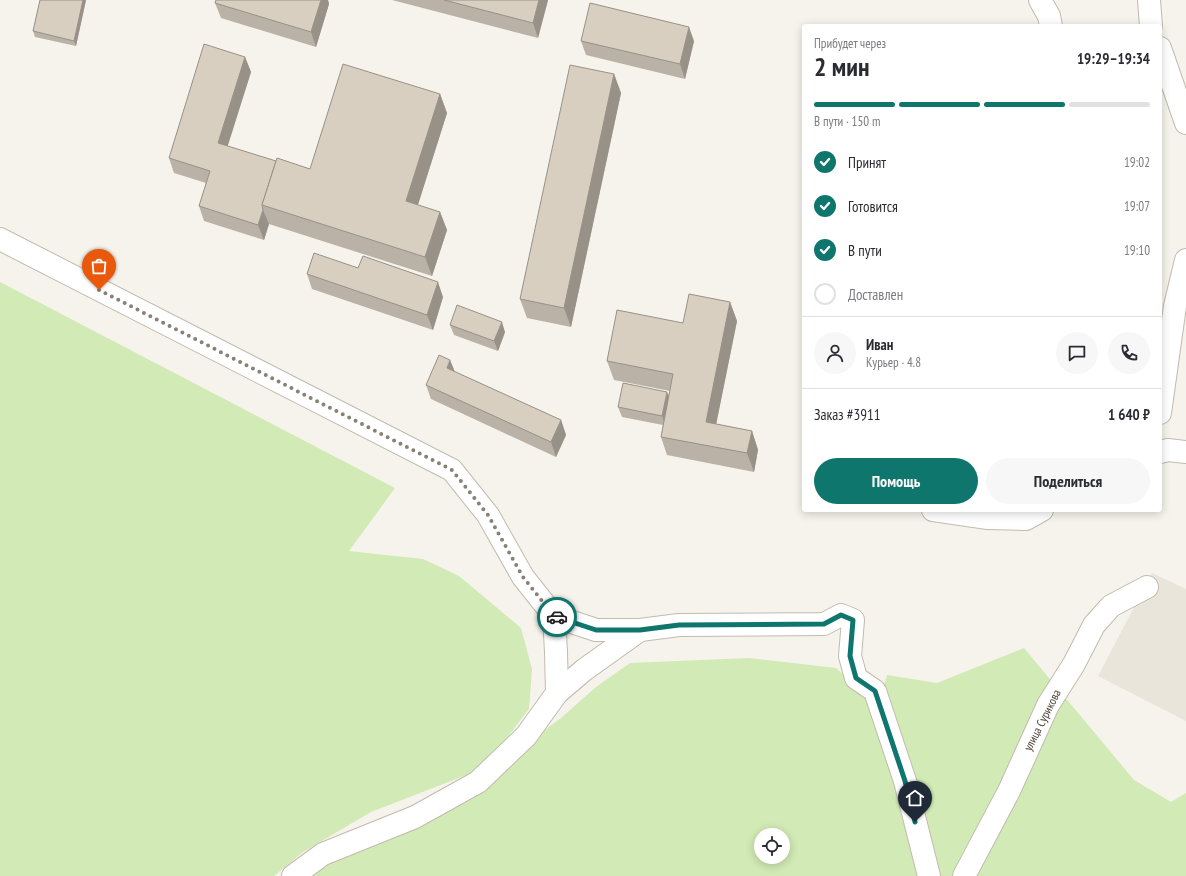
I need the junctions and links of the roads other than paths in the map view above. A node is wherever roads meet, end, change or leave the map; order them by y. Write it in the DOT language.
graph roads {
  1 [pos="1040,0"];
  2 [pos="1149,0"];
  3 [pos="1051,24"];
  4 [pos="1151,24"];
  5 [pos="1162,54"];
  6 [pos="1186,123"];
  7 [pos="0,239"];
  8 [pos="1186,260"];
  9 [pos="1175,306"];
  10 [pos="1162,325"];
  11 [pos="1162,399"];
  12 [pos="947,512"];
  13 [pos="1038,512"];
  14 [pos="1147,587"];
  15 [pos="554,616"];
  16 [pos="640,630"];
  17 [pos="557,693"];
  18 [pos="293,876"];
  19 [pos="929,876"];
  20 [pos="964,876"];
  1 -- 3 [label="street"];
  2 -- 4 [label="street"];
  5 -- 6 [label="street"];
  7 -- 15 [label="street"];
  8 -- 9 [label="street"];
  9 -- 10 [label="street"];
  9 -- 11 [label="street"];
  12 -- 13 [label="street"];
  14 -- 20 [label="street, улица Сурикова"];
  15 -- 16 [label="street"];
  15 -- 17 [label="street"];
  16 -- 17 [label="street"];
  16 -- 19 [label="street"];
  17 -- 18 [label="street"];
}
